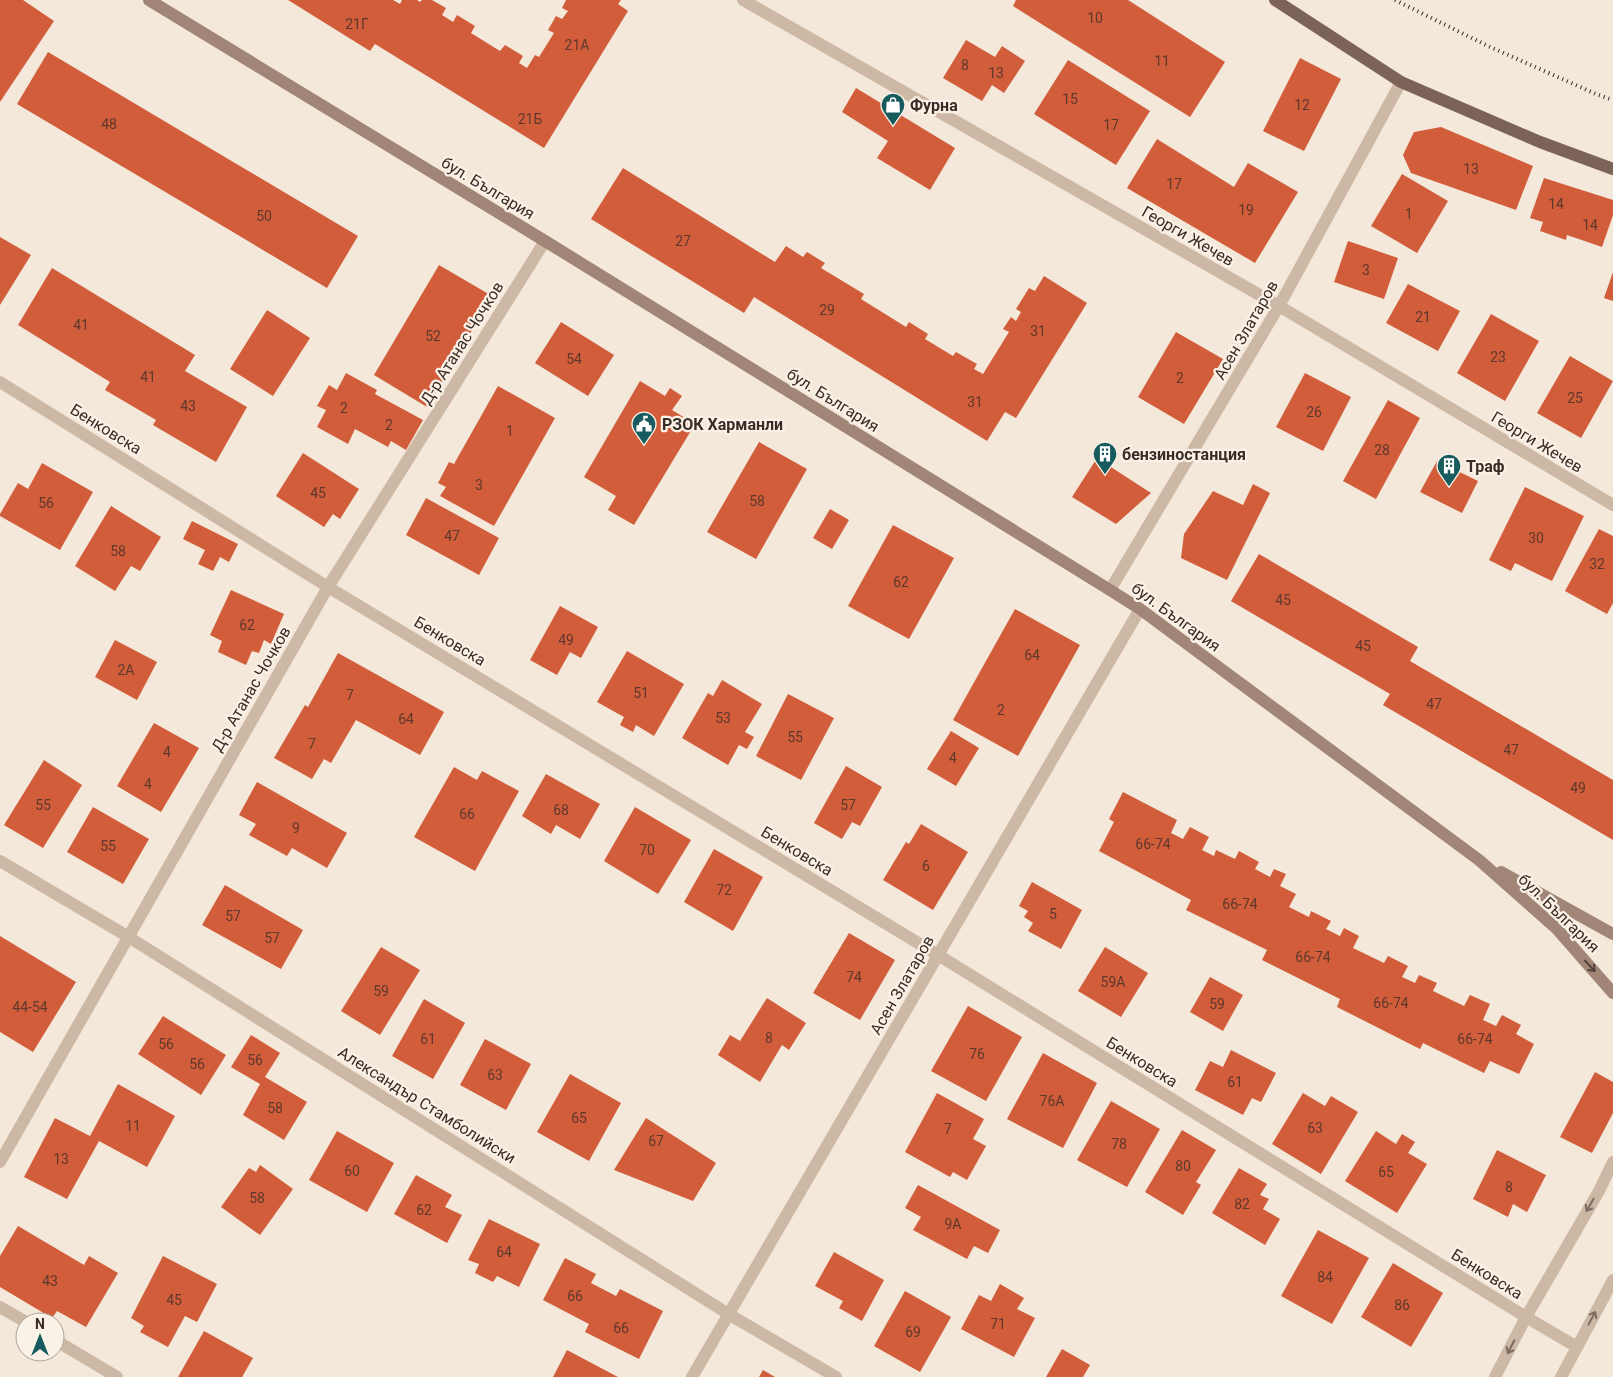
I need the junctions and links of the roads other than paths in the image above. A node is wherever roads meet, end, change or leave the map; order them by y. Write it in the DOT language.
graph roads {
  1 [pos="149,0"];
  2 [pos="743,0"];
  3 [pos="1275,0"];
  4 [pos="1401,82"];
  5 [pos="1613,169"];
  6 [pos="545,241"];
  7 [pos="1279,306"];
  8 [pos="0,382"];
  9 [pos="1613,505"];
  10 [pos="328,587"];
  11 [pos="1110,590"];
  12 [pos="1140,609"];
  13 [pos="1479,860"];
  14 [pos="0,861"];
  15 [pos="1613,934"];
  16 [pos="127,936"];
  17 [pos="938,955"];
  18 [pos="1613,993"];
  19 [pos="0,1162"];
  20 [pos="1613,1162"];
  21 [pos="1613,1280"];
  22 [pos="0,1307"];
  23 [pos="730,1315"];
  24 [pos="15,1316"];
  25 [pos="1526,1317"];
  26 [pos="65,1346"];
  27 [pos="1577,1347"];
  28 [pos="117,1377"];
  29 [pos="692,1377"];
  30 [pos="836,1377"];
  31 [pos="1495,1377"];
  32 [pos="1561,1377"];
  1 -- 6 [label="street, бул. България"];
  2 -- 7 [label="street, Георги Жечев"];
  3 -- 4 [label="main road"];
  4 -- 5 [label="main road"];
  4 -- 7 [label="street, Асен Златаров"];
  6 -- 10 [label="street, Д-р Атанас Чочков"];
  6 -- 11 [label="street, бул. България"];
  7 -- 9 [label="street, Георги Жечев"];
  7 -- 11 [label="street, Асен Златаров"];
  8 -- 10 [label="street, Бенковска"];
  10 -- 16 [label="street, Д-р Атанас Чочков"];
  10 -- 17 [label="street, Бенковска"];
  11 -- 12 [label="street, бул. България"];
  12 -- 13 [label="street, бул. България"];
  12 -- 17 [label="street, Асен Златаров"];
  13 -- 15 [label="street, бул. България"];
  13 -- 18 [label="street, бул. България, one-way"];
  14 -- 16 [label="street, Александър Стамболийски"];
  16 -- 19 [label="street, Д-р Атанас Чочков"];
  16 -- 23 [label="street, Александър Стамболийски"];
  17 -- 23 [label="street, Асен Златаров"];
  17 -- 25 [label="street, Бенковска"];
  20 -- 25 [label="street, one-way"];
  27 -- 21 [label="street, one-way"];
  22 -- 24 [label="street"];
  23 -- 29 [label="street, Асен Златаров"];
  23 -- 30 [label="street, Александър Стамболийски"];
  25 -- 27 [label="street, Бенковска"];
  25 -- 31 [label="street, one-way"];
  26 -- 28 [label="street"];
  27 -- 32 [label="street"];
}
